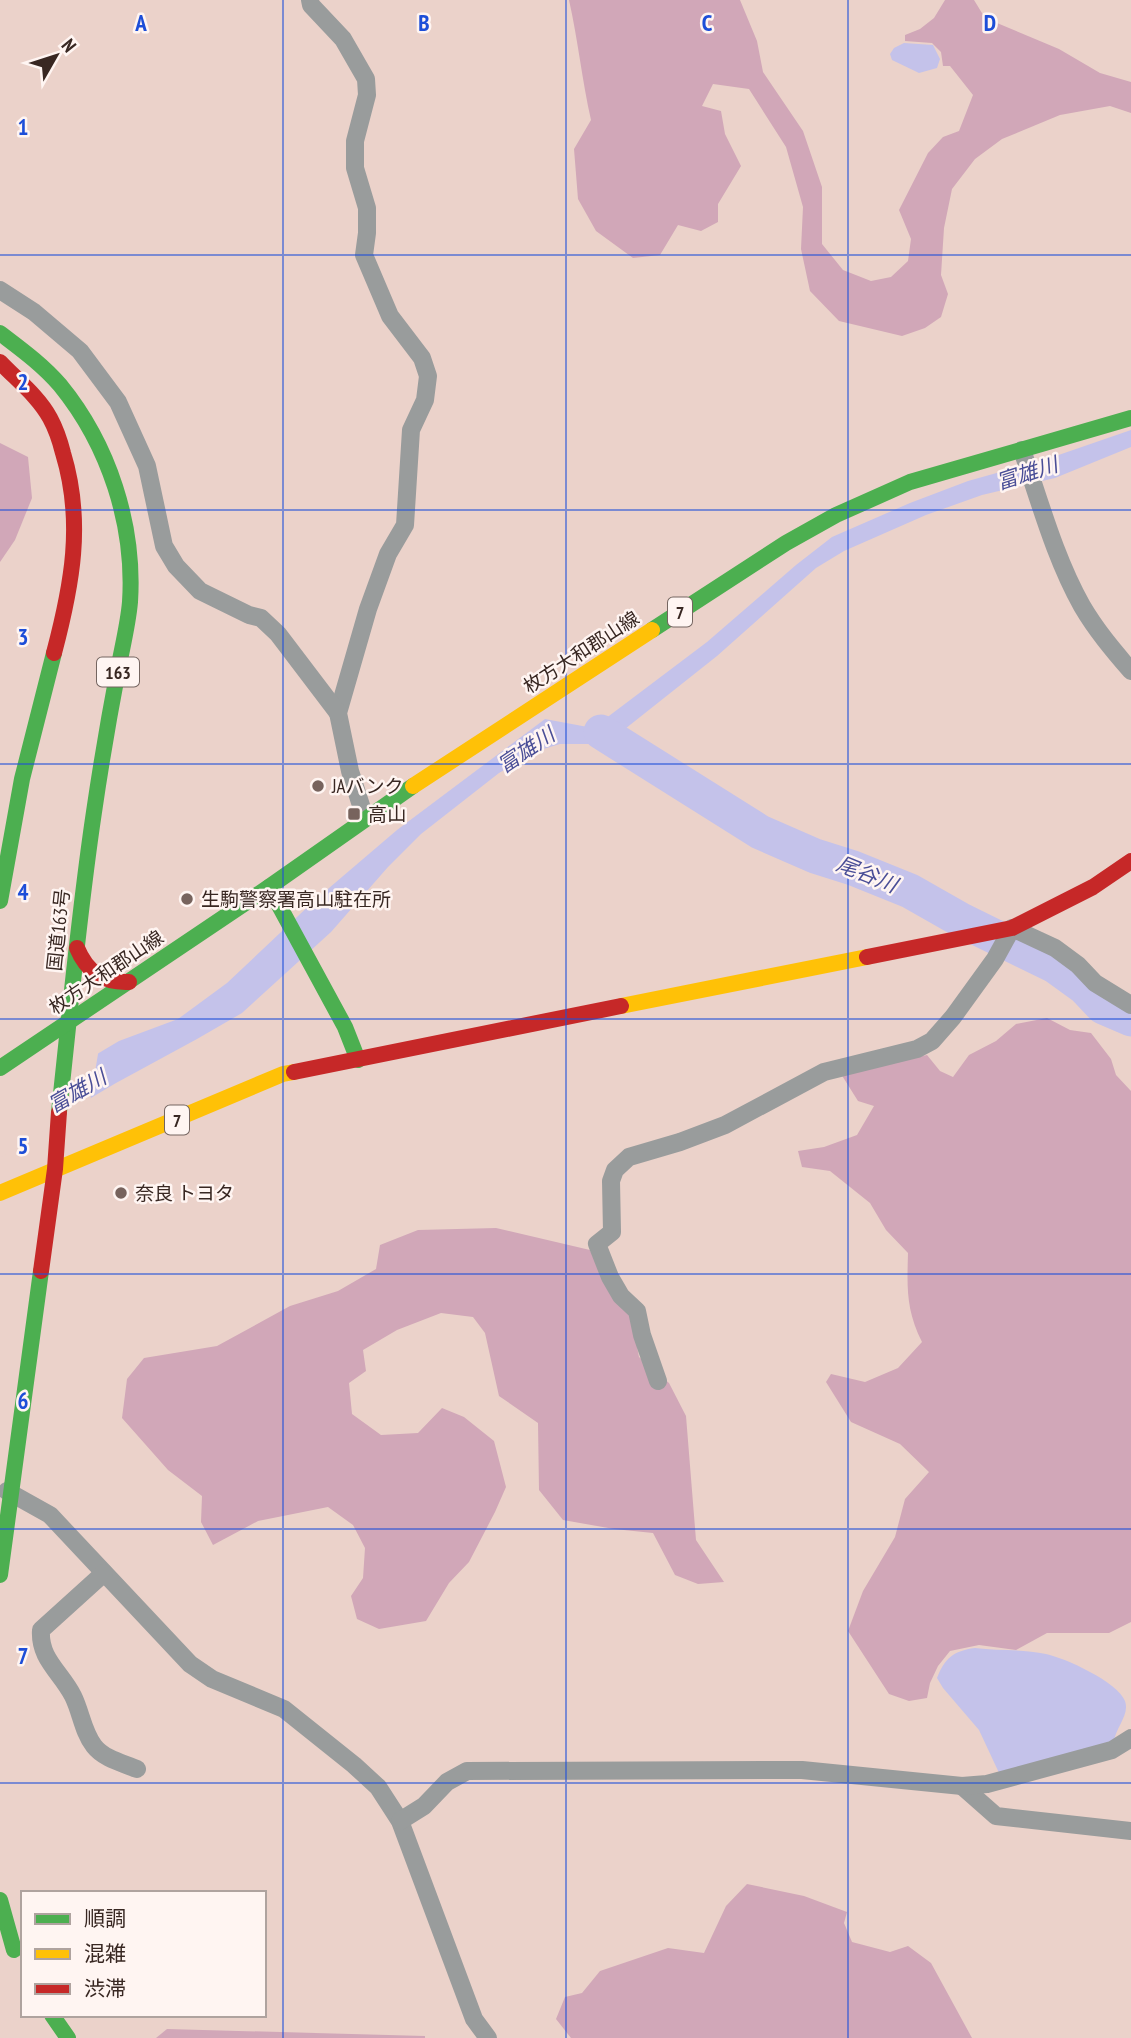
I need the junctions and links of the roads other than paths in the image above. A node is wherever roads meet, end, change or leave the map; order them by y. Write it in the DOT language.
graph roads {
  1 [pos="310,0"];
  2 [pos="0,290"];
  3 [pos="0,333"];
  4 [pos="0,362"];
  5 [pos="1131,418"];
  6 [pos="1022,450"];
  7 [pos="1131,671"];
  8 [pos="338,713"];
  9 [pos="365,818"];
  10 [pos="1131,861"];
  11 [pos="269,887"];
  12 [pos="0,901"];
  13 [pos="1012,928"];
  14 [pos="77,948"];
  15 [pos="129,982"];
  16 [pos="1131,1005"];
  17 [pos="70,1022"];
  18 [pos="358,1060"];
  19 [pos="0,1068"];
  20 [pos="55,1169"];
  21 [pos="0,1193"];
  22 [pos="658,1381"];
  23 [pos="5,1490"];
  24 [pos="104,1573"];
  25 [pos="0,1575"];
  26 [pos="1131,1738"];
  27 [pos="137,1769"];
  28 [pos="962,1786"];
  29 [pos="400,1821"];
  30 [pos="1131,1831"];
  31 [pos="0,1900"];
  32 [pos="0,1925"];
  33 [pos="14,1950"];
  34 [pos="21,1963"];
  35 [pos="53,2017"];
  36 [pos="68,2038"];
  37 [pos="488,2038"];
  1 -- 8 [label="street"];
  2 -- 8 [label="street"];
  3 -- 14 [label="main road, 国道163号 / 163"];
  4 -- 12 [label="main road"];
  5 -- 6 [label="main road, 枚方大和郡山線 / 7"];
  6 -- 7 [label="street"];
  6 -- 9 [label="main road, 枚方大和郡山線 / 7"];
  8 -- 9 [label="street"];
  9 -- 11 [label="main road, 枚方大和郡山線 / 7"];
  10 -- 13 [label="main road, 7"];
  11 -- 15 [label="main road, 枚方大和郡山線 / 7"];
  11 -- 18 [label="main road"];
  13 -- 16 [label="street"];
  13 -- 18 [label="main road, 7"];
  13 -- 22 [label="street"];
  14 -- 15 [label="main road"];
  14 -- 17 [label="main road, 国道163号 / 163"];
  15 -- 17 [label="main road, 枚方大和郡山線 / 7"];
  17 -- 19 [label="main road, 枚方大和郡山線 / 7"];
  17 -- 20 [label="main road, 国道163号 / 163"];
  18 -- 20 [label="main road, 7"];
  20 -- 21 [label="main road, 7"];
  20 -- 23 [label="main road, 国道163号 / 163"];
  23 -- 24 [label="street"];
  23 -- 25 [label="main road, 国道163号 / 163"];
  24 -- 27 [label="street"];
  24 -- 29 [label="street"];
  26 -- 28 [label="street"];
  28 -- 29 [label="street"];
  28 -- 30 [label="street"];
  29 -- 37 [label="street"];
  31 -- 33 [label="main road"];
  32 -- 33 [label="main road"];
  33 -- 34 [label="main road"];
  35 -- 36 [label="main road"];
}
